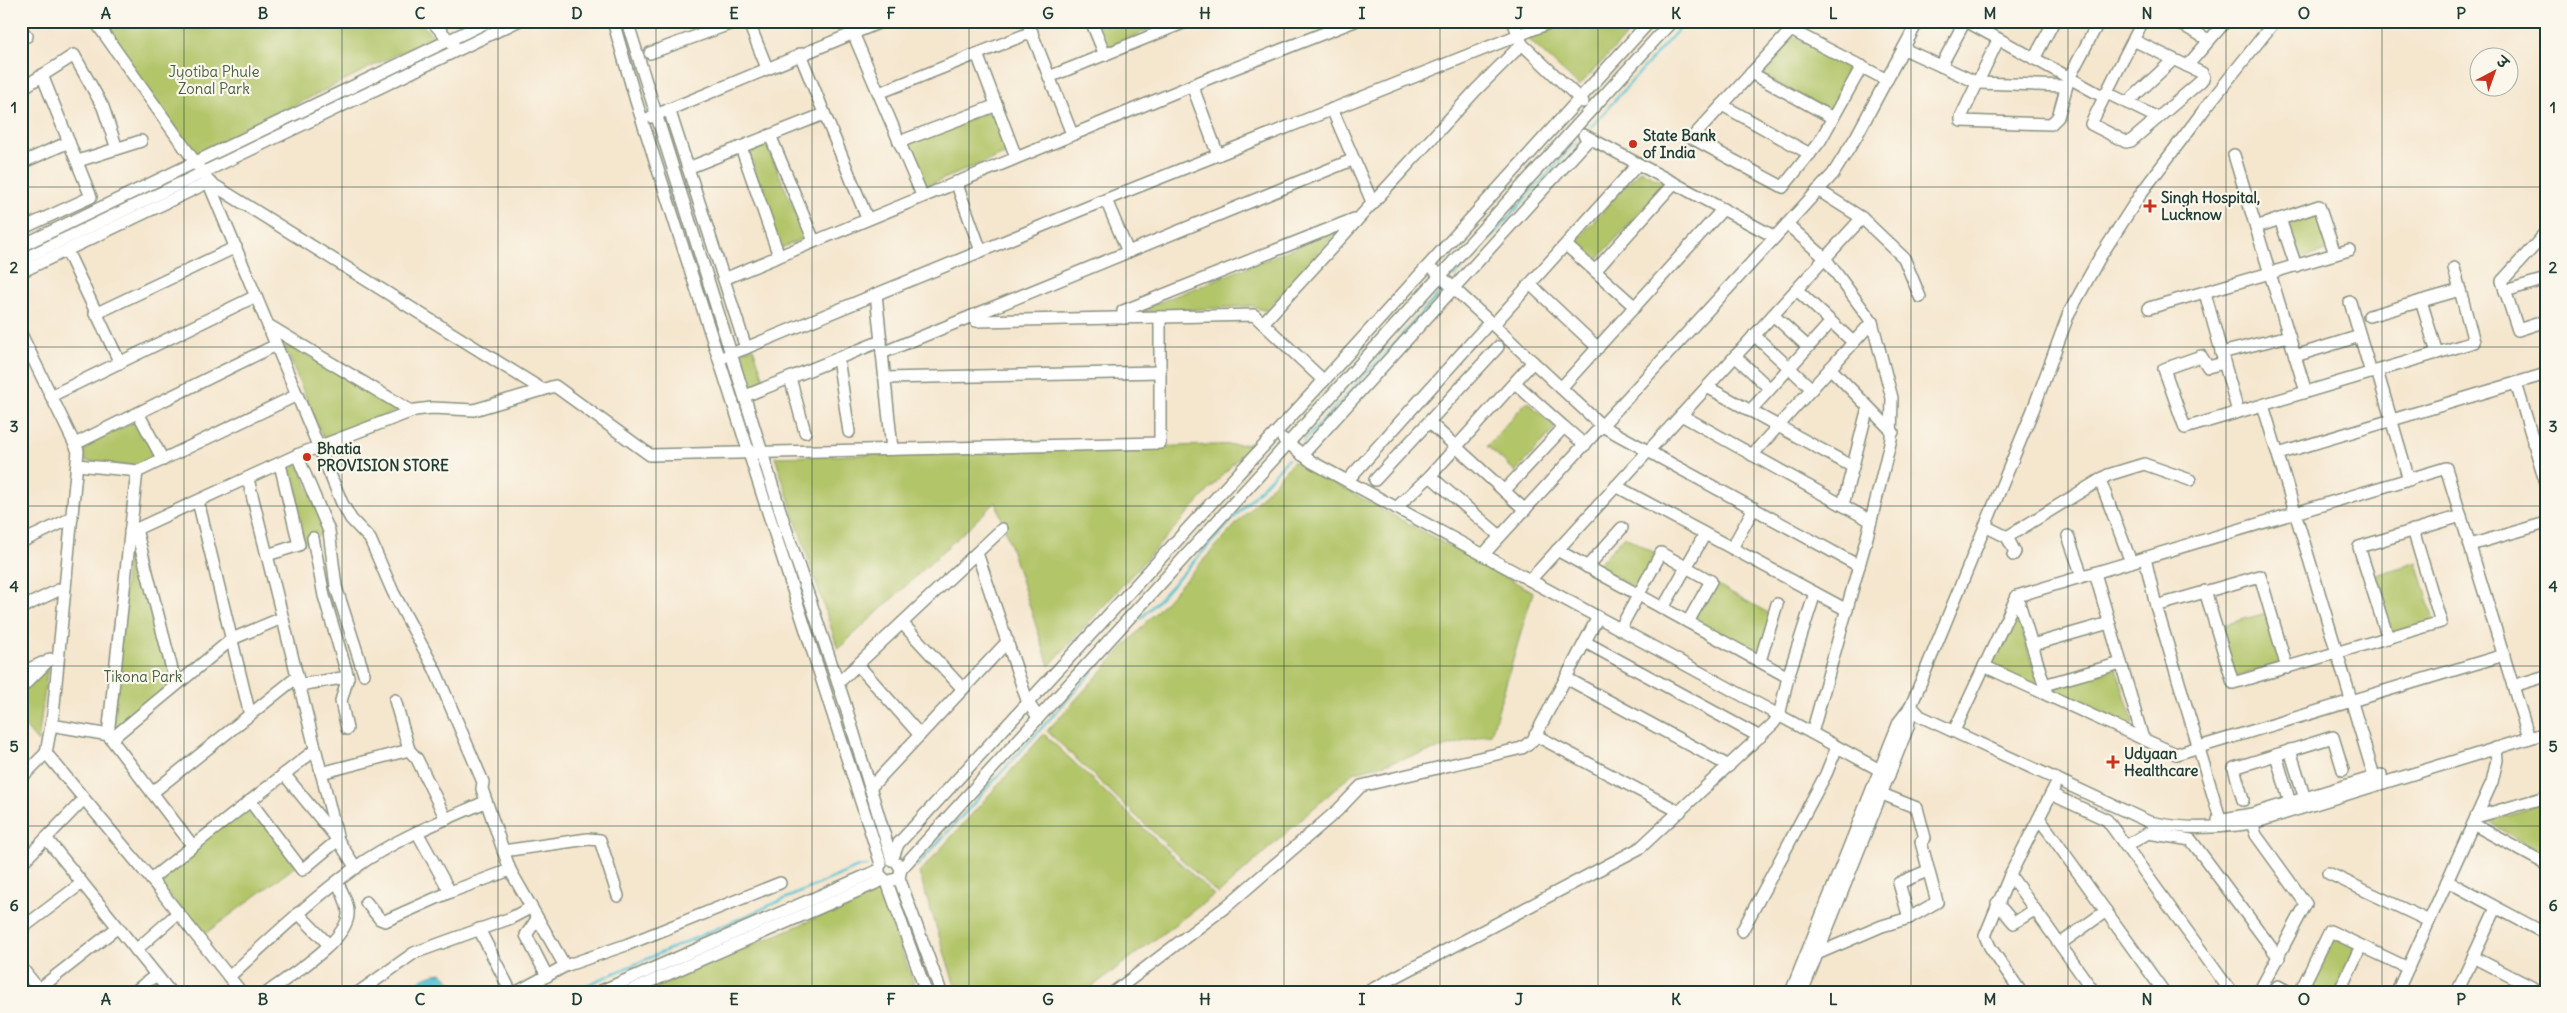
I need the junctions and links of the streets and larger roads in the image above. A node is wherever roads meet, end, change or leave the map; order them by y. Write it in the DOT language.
graph roads {
  1 [pos="94,21"];
  2 [pos="432,21"];
  3 [pos="489,21"];
  4 [pos="518,21"];
  5 [pos="613,21"];
  6 [pos="627,21"];
  7 [pos="738,21"];
  8 [pos="748,21"];
  9 [pos="883,21"];
  10 [pos="1091,21"];
  11 [pos="1188,21"];
  12 [pos="1355,21"];
  13 [pos="1513,21"];
  14 [pos="1554,21"];
  15 [pos="1650,21"];
  16 [pos="1672,21"];
  17 [pos="1918,21"];
  18 [pos="1965,21"];
  19 [pos="2099,21"];
  20 [pos="2143,21"];
  21 [pos="2175,21"];
  22 [pos="2226,21"];
  23 [pos="2275,21"];
  24 [pos="2050,22"];
  25 [pos="1030,27"];
  26 [pos="853,33"];
  27 [pos="450,40"];
  28 [pos="1520,40"];
  29 [pos="1998,40"];
  30 [pos="2133,40"];
  31 [pos="2209,40"];
  32 [pos="1904,49"];
  33 [pos="457,50"];
  34 [pos="650,53"];
  35 [pos="800,54"];
  36 [pos="977,54"];
  37 [pos="1105,55"];
  38 [pos="2034,59"];
  39 [pos="2173,60"];
  40 [pos="1862,66"];
  41 [pos="1941,66"];
  42 [pos="2187,66"];
  43 [pos="767,68"];
  44 [pos="1751,73"];
  45 [pos="42,75"];
  46 [pos="1049,77"];
  47 [pos="1887,80"];
  48 [pos="2068,82"];
  49 [pos="1978,83"];
  50 [pos="1192,85"];
  51 [pos="21,89"];
  52 [pos="879,93"];
  53 [pos="2105,95"];
  54 [pos="1578,99"];
  55 [pos="2127,103"];
  56 [pos="996,105"];
  57 [pos="1722,105"];
  58 [pos="669,109"];
  59 [pos="1332,109"];
  60 [pos="1591,110"];
  61 [pos="656,114"];
  62 [pos="824,114"];
  63 [pos="1833,118"];
  64 [pos="2158,118"];
  65 [pos="642,120"];
  66 [pos="1574,130"];
  67 [pos="1072,134"];
  68 [pos="770,135"];
  69 [pos="1590,138"];
  70 [pos="141,141"];
  71 [pos="69,142"];
  72 [pos="899,142"];
  73 [pos="741,147"];
  74 [pos="117,149"];
  75 [pos="1810,154"];
  76 [pos="1218,155"];
  77 [pos="2234,155"];
  78 [pos="1016,157"];
  79 [pos="1352,160"];
  80 [pos="78,161"];
  81 [pos="195,162"];
  82 [pos="21,163"];
  83 [pos="1638,164"];
  84 [pos="688,168"];
  85 [pos="206,178"];
  86 [pos="956,182"];
  87 [pos="1674,183"];
  88 [pos="1818,190"];
  89 [pos="922,195"];
  90 [pos="1106,200"];
  91 [pos="1373,204"];
  92 [pos="1724,209"];
  93 [pos="867,218"];
  94 [pos="1862,218"];
  95 [pos="2280,219"];
  96 [pos="1356,221"];
  97 [pos="1787,224"];
  98 [pos="2256,227"];
  99 [pos="21,229"];
  100 [pos="2544,235"];
  101 [pos="1776,237"];
  102 [pos="814,241"];
  103 [pos="1566,244"];
  104 [pos="21,246"];
  105 [pos="236,247"];
  106 [pos="2349,250"];
  107 [pos="2546,250"];
  108 [pos="67,251"];
  109 [pos="981,251"];
  110 [pos="1128,252"];
  111 [pos="2335,254"];
  112 [pos="779,256"];
  113 [pos="1826,258"];
  114 [pos="21,260"];
  115 [pos="1428,265"];
  116 [pos="2296,266"];
  117 [pos="2454,268"];
  118 [pos="1595,271"];
  119 [pos="21,272"];
  120 [pos="2270,274"];
  121 [pos="1440,276"];
  122 [pos="724,279"];
  123 [pos="2546,279"];
  124 [pos="1530,284"];
  125 [pos="1454,289"];
  126 [pos="1796,289"];
  127 [pos="2460,290"];
  128 [pos="2205,292"];
  129 [pos="2505,292"];
  130 [pos="876,294"];
  131 [pos="256,296"];
  132 [pos="1920,297"];
  133 [pos="2421,301"];
  134 [pos="2350,302"];
  135 [pos="1635,307"];
  136 [pos="2149,308"];
  137 [pos="95,314"];
  138 [pos="1773,315"];
  139 [pos="972,316"];
  140 [pos="2370,316"];
  141 [pos="1160,317"];
  142 [pos="1124,318"];
  143 [pos="2546,321"];
  144 [pos="1831,322"];
  145 [pos="1872,322"];
  146 [pos="1263,323"];
  147 [pos="1491,324"];
  148 [pos="268,325"];
  149 [pos="21,334"];
  150 [pos="1754,335"];
  151 [pos="2289,336"];
  152 [pos="2360,336"];
  153 [pos="881,340"];
  154 [pos="1853,342"];
  155 [pos="276,345"];
  156 [pos="1498,347"];
  157 [pos="1808,347"];
  158 [pos="746,348"];
  159 [pos="1598,348"];
  160 [pos="25,350"];
  161 [pos="882,352"];
  162 [pos="732,354"];
  163 [pos="2437,354"];
  164 [pos="1735,356"];
  165 [pos="2295,356"];
  166 [pos="838,358"];
  167 [pos="2223,358"];
  168 [pos="719,359"];
  169 [pos="120,362"];
  170 [pos="1533,362"];
  171 [pos="1789,368"];
  172 [pos="1830,368"];
  173 [pos="1160,372"];
  174 [pos="2374,372"];
  175 [pos="2546,374"];
  176 [pos="790,378"];
  177 [pos="885,378"];
  178 [pos="1324,380"];
  179 [pos="1515,383"];
  180 [pos="2516,383"];
  181 [pos="1707,387"];
  182 [pos="1561,388"];
  183 [pos="1770,389"];
  184 [pos="1812,389"];
  185 [pos="543,390"];
  186 [pos="2306,392"];
  187 [pos="297,394"];
  188 [pos="52,396"];
  189 [pos="745,396"];
  190 [pos="2263,405"];
  191 [pos="1868,407"];
  192 [pos="411,411"];
  193 [pos="1750,411"];
  194 [pos="2238,412"];
  195 [pos="138,413"];
  196 [pos="1681,415"];
  197 [pos="2391,420"];
  198 [pos="1429,422"];
  199 [pos="1602,426"];
  200 [pos="1778,426"];
  201 [pos="1564,427"];
  202 [pos="805,432"];
  203 [pos="849,432"];
  204 [pos="1893,432"];
  205 [pos="1276,433"];
  206 [pos="2546,439"];
  207 [pos="2534,443"];
  208 [pos="75,444"];
  209 [pos="1287,444"];
  210 [pos="1584,445"];
  211 [pos="319,446"];
  212 [pos="1456,447"];
  213 [pos="892,449"];
  214 [pos="1648,451"];
  215 [pos="749,452"];
  216 [pos="762,452"];
  217 [pos="1302,454"];
  218 [pos="2278,454"];
  219 [pos="297,455"];
  220 [pos="1752,455"];
  221 [pos="162,460"];
  222 [pos="280,464"];
  223 [pos="77,465"];
  224 [pos="1853,467"];
  225 [pos="137,471"];
  226 [pos="1430,476"];
  227 [pos="248,479"];
  228 [pos="1375,480"];
  229 [pos="2100,480"];
  230 [pos="2190,480"];
  231 [pos="2408,480"];
  232 [pos="1347,481"];
  233 [pos="2546,484"];
  234 [pos="1616,486"];
  235 [pos="1504,492"];
  236 [pos="198,501"];
  237 [pos="1843,505"];
  238 [pos="1396,508"];
  239 [pos="1754,508"];
  240 [pos="1525,510"];
  241 [pos="2296,513"];
  242 [pos="2461,516"];
  243 [pos="72,518"];
  244 [pos="1871,521"];
  245 [pos="2546,523"];
  246 [pos="1985,526"];
  247 [pos="1622,528"];
  248 [pos="1002,529"];
  249 [pos="2413,530"];
  250 [pos="133,531"];
  251 [pos="329,531"];
  252 [pos="1704,534"];
  253 [pos="1500,536"];
  254 [pos="2008,536"];
  255 [pos="2068,536"];
  256 [pos="313,538"];
  257 [pos="21,542"];
  258 [pos="299,545"];
  259 [pos="2470,545"];
  260 [pos="1732,548"];
  261 [pos="1557,550"];
  262 [pos="977,553"];
  263 [pos="267,555"];
  264 [pos="1484,555"];
  265 [pos="2013,556"];
  266 [pos="2145,558"];
  267 [pos="2131,562"];
  268 [pos="1859,566"];
  269 [pos="1587,567"];
  270 [pos="1686,567"];
  271 [pos="2095,573"];
  272 [pos="2082,576"];
  273 [pos="1530,580"];
  274 [pos="65,587"];
  275 [pos="2205,591"];
  276 [pos="1815,593"];
  277 [pos="1638,595"];
  278 [pos="2017,596"];
  279 [pos="1777,604"];
  280 [pos="2156,606"];
  281 [pos="21,608"];
  282 [pos="1663,608"];
  283 [pos="1847,610"];
  284 [pos="1598,617"];
  285 [pos="282,618"];
  286 [pos="1688,622"];
  287 [pos="902,623"];
  288 [pos="2110,623"];
  289 [pos="1620,629"];
  290 [pos="2388,638"];
  291 [pos="232,639"];
  292 [pos="1008,641"];
  293 [pos="1585,642"];
  294 [pos="2032,645"];
  295 [pos="2338,653"];
  296 [pos="2504,655"];
  297 [pos="54,659"];
  298 [pos="1760,661"];
  299 [pos="2121,663"];
  300 [pos="858,665"];
  301 [pos="1984,666"];
  302 [pos="2287,668"];
  303 [pos="21,673"];
  304 [pos="364,674"];
  305 [pos="2546,676"];
  306 [pos="348,677"];
  307 [pos="1788,677"];
  308 [pos="1566,678"];
  309 [pos="298,681"];
  310 [pos="838,683"];
  311 [pos="176,685"];
  312 [pos="2513,686"];
  313 [pos="21,688"];
  314 [pos="963,688"];
  315 [pos="2045,690"];
  316 [pos="395,700"];
  317 [pos="2352,701"];
  318 [pos="1028,702"];
  319 [pos="1911,706"];
  320 [pos="250,715"];
  321 [pos="1779,716"];
  322 [pos="1038,718"];
  323 [pos="51,725"];
  324 [pos="2546,725"];
  325 [pos="1955,728"];
  326 [pos="346,729"];
  327 [pos="1812,733"];
  328 [pos="2546,733"];
  329 [pos="2528,734"];
  330 [pos="108,735"];
  331 [pos="920,735"];
  332 [pos="1535,735"];
  333 [pos="1760,737"];
  334 [pos="2144,739"];
  335 [pos="1837,747"];
  336 [pos="2199,747"];
  337 [pos="2496,748"];
  338 [pos="315,750"];
  339 [pos="408,750"];
  340 [pos="2290,750"];
  341 [pos="46,753"];
  342 [pos="2276,755"];
  343 [pos="1729,766"];
  344 [pos="2343,770"];
  345 [pos="321,773"];
  346 [pos="1885,773"];
  347 [pos="284,774"];
  348 [pos="2059,777"];
  349 [pos="21,778"];
  350 [pos="2376,781"];
  351 [pos="870,788"];
  352 [pos="152,792"];
  353 [pos="1882,794"];
  354 [pos="2051,794"];
  355 [pos="2546,797"];
  356 [pos="84,798"];
  357 [pos="2305,799"];
  358 [pos="2243,800"];
  359 [pos="250,801"];
  360 [pos="485,802"];
  361 [pos="2290,803"];
  362 [pos="1680,812"];
  363 [pos="2039,818"];
  364 [pos="446,819"];
  365 [pos="2475,821"];
  366 [pos="2221,823"];
  367 [pos="2252,823"];
  368 [pos="417,832"];
  369 [pos="46,838"];
  370 [pos="338,840"];
  371 [pos="193,846"];
  372 [pos="2126,846"];
  373 [pos="503,851"];
  374 [pos="21,864"];
  375 [pos="2546,864"];
  376 [pos="356,868"];
  377 [pos="886,869"];
  378 [pos="510,870"];
  379 [pos="1927,871"];
  380 [pos="2328,873"];
  381 [pos="900,874"];
  382 [pos="2010,875"];
  383 [pos="151,879"];
  384 [pos="2447,881"];
  385 [pos="338,882"];
  386 [pos="82,883"];
  387 [pos="780,883"];
  388 [pos="450,892"];
  389 [pos="618,896"];
  390 [pos="366,902"];
  391 [pos="1997,903"];
  392 [pos="530,908"];
  393 [pos="2496,908"];
  394 [pos="2034,910"];
  395 [pos="2106,911"];
  396 [pos="178,913"];
  397 [pos="298,913"];
  398 [pos="1909,918"];
  399 [pos="537,919"];
  400 [pos="2429,921"];
  401 [pos="118,927"];
  402 [pos="21,929"];
  403 [pos="479,929"];
  404 [pos="1742,932"];
  405 [pos="2546,934"];
  406 [pos="2060,944"];
  407 [pos="329,945"];
  408 [pos="2361,946"];
  409 [pos="136,950"];
  410 [pos="1819,953"];
  411 [pos="2473,957"];
  412 [pos="2279,958"];
  413 [pos="565,966"];
  414 [pos="21,967"];
  415 [pos="2408,968"];
  416 [pos="156,974"];
  417 [pos="547,976"];
  418 [pos="229,977"];
  419 [pos="2278,986"];
  420 [pos="41,991"];
  421 [pos="134,992"];
  422 [pos="170,992"];
  423 [pos="241,992"];
  424 [pos="268,992"];
  425 [pos="359,992"];
  426 [pos="511,992"];
  427 [pos="517,992"];
  428 [pos="599,992"];
  429 [pos="627,992"];
  430 [pos="926,992"];
  431 [pos="941,992"];
  432 [pos="1114,992"];
  433 [pos="1367,992"];
  434 [pos="1792,992"];
  435 [pos="1802,992"];
  436 [pos="2021,992"];
  437 [pos="2094,992"];
  438 [pos="2164,992"];
  439 [pos="2231,992"];
  440 [pos="2260,992"];
  441 [pos="2289,992"];
  442 [pos="2300,992"];
  443 [pos="2339,992"];
  444 [pos="2397,992"];
  445 [pos="2457,992"];
  446 [pos="2541,992"];
  1 -- 81 [label="street"];
  2 -- 27 [label="street"];
  3 -- 27 [label="street"];
  4 -- 33 [label="street"];
  5 -- 65 [label="street"];
  6 -- 61 [label="street"];
  7 -- 34 [label="street"];
  8 -- 43 [label="street"];
  9 -- 26 [label="street"];
  10 -- 37 [label="street"];
  11 -- 37 [label="street"];
  12 -- 50 [label="street"];
  13 -- 28 [label="street"];
  14 -- 28 [label="street"];
  15 -- 54 [label="street"];
  16 -- 60 [label="street"];
  17 -- 32 [label="street"];
  18 -- 29 [label="street"];
  18 -- 41 [label="street"];
  19 -- 48 [label="street"];
  20 -- 30 [label="street"];
  21 -- 31 [label="street"];
  22 -- 31 [label="street"];
  23 -- 246 [label="street"];
  24 -- 38 [label="street"];
  25 -- 36 [label="street"];
  25 -- 46 [label="street"];
  26 -- 35 [label="street"];
  26 -- 52 [label="street"];
  27 -- 33 [label="street"];
  27 -- 81 [label="street"];
  28 -- 54 [label="street"];
  28 -- 59 [label="street"];
  28 -- 91 [label="street"];
  29 -- 38 [label="street"];
  29 -- 49 [label="street"];
  30 -- 39 [label="street"];
  30 -- 53 [label="street"];
  31 -- 42 [label="street"];
  32 -- 41 [label="street"];
  32 -- 47 [label="street"];
  33 -- 85 [label="street"];
  35 -- 43 [label="street"];
  35 -- 62 [label="street"];
  36 -- 52 [label="street"];
  36 -- 56 [label="street"];
  37 -- 46 [label="street"];
  38 -- 48 [label="street"];
  39 -- 42 [label="street"];
  39 -- 55 [label="street"];
  40 -- 44 [label="street"];
  40 -- 47 [label="street"];
  40 -- 63 [label="street"];
  41 -- 49 [label="street"];
  42 -- 64 [label="street"];
  43 -- 58 [label="street"];
  44 -- 57 [label="street"];
  44 -- 63 [label="street"];
  45 -- 51 [label="street"];
  45 -- 71 [label="street"];
  45 -- 74 [label="street"];
  46 -- 67 [label="street"];
  47 -- 88 [label="street"];
  48 -- 49 [label="street"];
  48 -- 49 [label="street"];
  48 -- 53 [label="street"];
  50 -- 67 [label="street"];
  50 -- 76 [label="street"];
  52 -- 72 [label="street"];
  53 -- 55 [label="street"];
  53 -- 64 [label="street"];
  54 -- 60 [label="street"];
  54 -- 115 [label="street"];
  55 -- 64 [label="street"];
  56 -- 72 [label="street"];
  56 -- 78 [label="street"];
  57 -- 75 [label="street"];
  57 -- 75 [label="street"];
  58 -- 61 [label="street"];
  58 -- 84 [label="street"];
  59 -- 76 [label="street"];
  59 -- 79 [label="street"];
  60 -- 66 [label="street"];
  61 -- 65 [label="street"];
  61 -- 162 [label="street"];
  62 -- 68 [label="street"];
  62 -- 93 [label="street"];
  63 -- 75 [label="street"];
  65 -- 168 [label="street"];
  66 -- 69 [label="street"];
  66 -- 121 [label="street"];
  67 -- 78 [label="street"];
  68 -- 73 [label="street"];
  68 -- 102 [label="street"];
  69 -- 83 [label="street"];
  69 -- 125 [label="street"];
  70 -- 74 [label="street"];
  71 -- 80 [label="street"];
  71 -- 82 [label="street"];
  72 -- 89 [label="street"];
  73 -- 84 [label="street"];
  73 -- 112 [label="street"];
  74 -- 80 [label="street"];
  76 -- 90 [label="street"];
  77 -- 98 [label="street"];
  78 -- 86 [label="street"];
  79 -- 91 [label="street"];
  79 -- 110 [label="street"];
  80 -- 99 [label="street"];
  81 -- 85 [label="street"];
  81 -- 104 [label="street"];
  83 -- 87 [label="street"];
  83 -- 103 [label="street"];
  84 -- 122 [label="street"];
  85 -- 105 [label="street"];
  85 -- 108 [label="street"];
  85 -- 114 [label="street"];
  85 -- 185 [label="street"];
  86 -- 89 [label="street"];
  86 -- 109 [label="street"];
  87 -- 92 [label="street"];
  87 -- 118 [label="street"];
  88 -- 94 [label="street"];
  88 -- 97 [label="street"];
  89 -- 93 [label="street"];
  90 -- 109 [label="street"];
  90 -- 110 [label="street"];
  91 -- 96 [label="street"];
  92 -- 101 [label="street"];
  92 -- 135 [label="street"];
  93 -- 102 [label="street"];
  94 -- 113 [label="street"];
  94 -- 132 [label="street"];
  95 -- 98 [label="street"];
  95 -- 111 [label="street"];
  95 -- 116 [label="street"];
  96 -- 142 [label="street"];
  96 -- 146 [label="street"];
  97 -- 101 [label="street"];
  97 -- 113 [label="street"];
  98 -- 120 [label="street"];
  100 -- 107 [label="street"];
  100 -- 129 [label="street"];
  101 -- 199 [label="street"];
  102 -- 112 [label="street"];
  103 -- 118 [label="street"];
  103 -- 124 [label="street"];
  105 -- 131 [label="street"];
  105 -- 137 [label="street"];
  106 -- 111 [label="street"];
  108 -- 119 [label="street"];
  108 -- 137 [label="street"];
  109 -- 130 [label="street"];
  110 -- 139 [label="street"];
  111 -- 116 [label="street"];
  112 -- 122 [label="street"];
  113 -- 126 [label="street"];
  113 -- 145 [label="street"];
  115 -- 121 [label="street"];
  115 -- 178 [label="street"];
  116 -- 120 [label="street"];
  117 -- 127 [label="street"];
  118 -- 135 [label="street"];
  120 -- 128 [label="street"];
  120 -- 151 [label="street"];
  121 -- 125 [label="street"];
  121 -- 209 [label="street"];
  122 -- 158 [label="street"];
  123 -- 129 [label="street"];
  124 -- 147 [label="street"];
  124 -- 159 [label="street"];
  125 -- 147 [label="street"];
  125 -- 217 [label="street"];
  126 -- 138 [label="street"];
  126 -- 144 [label="street"];
  127 -- 133 [label="street"];
  127 -- 163 [label="street"];
  128 -- 136 [label="street"];
  128 -- 167 [label="street"];
  129 -- 143 [label="street"];
  130 -- 153 [label="street"];
  130 -- 158 [label="street"];
  131 -- 148 [label="street"];
  131 -- 169 [label="street"];
  133 -- 140 [label="street"];
  133 -- 163 [label="street"];
  134 -- 152 [label="street"];
  135 -- 159 [label="street"];
  137 -- 169 [label="street"];
  138 -- 150 [label="street"];
  138 -- 157 [label="street"];
  139 -- 142 [label="street"];
  139 -- 161 [label="street"];
  141 -- 142 [label="street"];
  141 -- 146 [label="street"];
  141 -- 173 [label="street"];
  144 -- 154 [label="street"];
  144 -- 157 [label="street"];
  145 -- 154 [label="street"];
  145 -- 204 [label="street"];
  146 -- 178 [label="street"];
  147 -- 170 [label="street"];
  147 -- 232 [label="street"];
  148 -- 155 [label="street"];
  148 -- 192 [label="street"];
  149 -- 160 [label="street"];
  150 -- 164 [label="street"];
  150 -- 171 [label="street"];
  151 -- 165 [label="street"];
  151 -- 167 [label="street"];
  152 -- 165 [label="street"];
  152 -- 174 [label="street"];
  153 -- 161 [label="street"];
  153 -- 166 [label="street"];
  154 -- 172 [label="street"];
  155 -- 187 [label="street"];
  155 -- 195 [label="street"];
  156 -- 198 [label="street"];
  157 -- 171 [label="street"];
  158 -- 162 [label="street"];
  159 -- 182 [label="street"];
  160 -- 188 [label="street"];
  161 -- 177 [label="street"];
  162 -- 168 [label="street"];
  162 -- 189 [label="street"];
  163 -- 174 [label="street"];
  164 -- 181 [label="street"];
  164 -- 183 [label="street"];
  165 -- 186 [label="street"];
  166 -- 176 [label="street"];
  166 -- 203 [label="street"];
  167 -- 194 [label="street"];
  167 -- 194 [label="street"];
  168 -- 215 [label="street"];
  169 -- 188 [label="street"];
  170 -- 179 [label="street"];
  170 -- 182 [label="street"];
  171 -- 183 [label="street"];
  171 -- 184 [label="street"];
  172 -- 184 [label="street"];
  172 -- 191 [label="street"];
  173 -- 177 [label="street"];
  173 -- 213 [label="street"];
  174 -- 186 [label="street"];
  174 -- 197 [label="street"];
  175 -- 180 [label="street"];
  176 -- 189 [label="street"];
  176 -- 202 [label="street"];
  177 -- 213 [label="street"];
  178 -- 205 [label="street"];
  179 -- 201 [label="street"];
  179 -- 212 [label="street"];
  180 -- 197 [label="street"];
  180 -- 207 [label="street"];
  181 -- 193 [label="street"];
  181 -- 196 [label="street"];
  182 -- 199 [label="street"];
  183 -- 193 [label="street"];
  184 -- 200 [label="street"];
  185 -- 192 [label="street"];
  185 -- 215 [label="street"];
  186 -- 190 [label="street"];
  187 -- 211 [label="street"];
  187 -- 221 [label="street"];
  188 -- 208 [label="street"];
  189 -- 216 [label="street"];
  190 -- 194 [label="street"];
  190 -- 218 [label="street"];
  191 -- 204 [label="street"];
  191 -- 224 [label="street"];
  192 -- 211 [label="street"];
  193 -- 200 [label="street"];
  195 -- 208 [label="street"];
  195 -- 221 [label="street"];
  196 -- 214 [label="street"];
  196 -- 220 [label="street"];
  197 -- 218 [label="street"];
  197 -- 231 [label="street"];
  198 -- 212 [label="street"];
  198 -- 228 [label="street"];
  199 -- 210 [label="street"];
  199 -- 214 [label="street"];
  200 -- 220 [label="street"];
  200 -- 224 [label="street"];
  201 -- 210 [label="street"];
  201 -- 235 [label="street"];
  204 -- 244 [label="street"];
  205 -- 209 [label="street"];
  205 -- 318 [label="street"];
  206 -- 207 [label="street"];
  207 -- 233 [label="street"];
  208 -- 223 [label="street"];
  209 -- 217 [label="street"];
  209 -- 322 [label="street"];
  210 -- 240 [label="street"];
  211 -- 219 [label="street"];
  211 -- 360 [label="street"];
  212 -- 226 [label="street"];
  212 -- 235 [label="street"];
  213 -- 216 [label="street"];
  214 -- 234 [label="street"];
  214 -- 239 [label="street"];
  215 -- 216 [label="street"];
  215 -- 377 [label="street"];
  216 -- 310 [label="street"];
  217 -- 232 [label="street"];
  218 -- 241 [label="street"];
  219 -- 222 [label="street"];
  219 -- 251 [label="street"];
  220 -- 237 [label="street"];
  221 -- 225 [label="street"];
  222 -- 227 [label="street"];
  222 -- 258 [label="street"];
  223 -- 225 [label="street"];
  223 -- 243 [label="street"];
  224 -- 237 [label="street"];
  225 -- 250 [label="street"];
  226 -- 238 [label="street"];
  226 -- 253 [label="street"];
  227 -- 236 [label="street"];
  227 -- 263 [label="street"];
  229 -- 230 [label="street"];
  229 -- 254 [label="street"];
  229 -- 267 [label="street"];
  231 -- 241 [label="street"];
  231 -- 242 [label="street"];
  232 -- 238 [label="street"];
  234 -- 252 [label="street"];
  234 -- 261 [label="street"];
  235 -- 240 [label="street"];
  236 -- 250 [label="street"];
  236 -- 291 [label="street"];
  237 -- 244 [label="street"];
  238 -- 264 [label="street"];
  239 -- 260 [label="street"];
  239 -- 268 [label="street"];
  240 -- 253 [label="street"];
  241 -- 266 [label="street"];
  241 -- 295 [label="street"];
  242 -- 249 [label="street"];
  242 -- 259 [label="street"];
  243 -- 257 [label="street"];
  243 -- 274 [label="street"];
  244 -- 268 [label="street"];
  245 -- 259 [label="street"];
  246 -- 254 [label="street"];
  246 -- 319 [label="street"];
  247 -- 269 [label="street"];
  248 -- 262 [label="street"];
  249 -- 290 [label="street"];
  249 -- 290 [label="street"];
  250 -- 311 [label="street"];
  250 -- 330 [label="street"];
  251 -- 256 [label="street"];
  251 -- 304 [label="street"];
  252 -- 260 [label="street"];
  252 -- 270 [label="street"];
  253 -- 264 [label="street"];
  254 -- 265 [label="street"];
  255 -- 272 [label="street"];
  256 -- 258 [label="street"];
  256 -- 306 [label="street"];
  258 -- 263 [label="street"];
  259 -- 296 [label="street"];
  260 -- 276 [label="street"];
  261 -- 269 [label="street"];
  261 -- 273 [label="street"];
  262 -- 287 [label="street"];
  262 -- 292 [label="street"];
  263 -- 285 [label="street"];
  264 -- 273 [label="street"];
  266 -- 267 [label="street"];
  266 -- 280 [label="street"];
  267 -- 271 [label="street"];
  268 -- 283 [label="street"];
  269 -- 277 [label="street"];
  270 -- 277 [label="street"];
  270 -- 282 [label="street"];
  270 -- 286 [label="street"];
  271 -- 272 [label="street"];
  271 -- 288 [label="street"];
  272 -- 278 [label="street"];
  273 -- 284 [label="street"];
  274 -- 281 [label="street"];
  274 -- 297 [label="street"];
  275 -- 280 [label="street"];
  275 -- 302 [label="street"];
  275 -- 302 [label="street"];
  276 -- 283 [label="street"];
  276 -- 307 [label="street"];
  277 -- 282 [label="street"];
  277 -- 289 [label="street"];
  278 -- 294 [label="street"];
  278 -- 301 [label="street"];
  279 -- 298 [label="street"];
  280 -- 336 [label="street"];
  282 -- 286 [label="street"];
  283 -- 327 [label="street"];
  284 -- 289 [label="street"];
  284 -- 293 [label="street"];
  285 -- 291 [label="street"];
  285 -- 309 [label="street"];
  286 -- 298 [label="street"];
  287 -- 300 [label="street"];
  287 -- 314 [label="street"];
  288 -- 294 [label="street"];
  288 -- 299 [label="street"];
  289 -- 321 [label="street"];
  290 -- 295 [label="street"];
  291 -- 311 [label="street"];
  291 -- 320 [label="street"];
  292 -- 314 [label="street"];
  292 -- 318 [label="street"];
  293 -- 308 [label="street"];
  293 -- 333 [label="street"];
  294 -- 315 [label="street"];
  295 -- 302 [label="street"];
  295 -- 317 [label="street"];
  296 -- 312 [label="street"];
  296 -- 317 [label="street"];
  297 -- 303 [label="street"];
  297 -- 313 [label="street"];
  297 -- 323 [label="street"];
  298 -- 307 [label="street"];
  299 -- 315 [label="street"];
  299 -- 334 [label="street"];
  300 -- 310 [label="street"];
  300 -- 331 [label="street"];
  301 -- 315 [label="street"];
  301 -- 325 [label="street"];
  305 -- 312 [label="street"];
  306 -- 309 [label="street"];
  306 -- 326 [label="street"];
  307 -- 321 [label="street"];
  308 -- 332 [label="street"];
  308 -- 343 [label="street"];
  309 -- 320 [label="street"];
  309 -- 338 [label="street"];
  310 -- 351 [label="street"];
  311 -- 330 [label="street"];
  312 -- 329 [label="street"];
  314 -- 331 [label="street"];
  315 -- 334 [label="street"];
  316 -- 339 [label="street"];
  317 -- 336 [label="street"];
  317 -- 350 [label="street"];
  318 -- 322 [label="street"];
  318 -- 377 [label="street"];
  319 -- 325 [label="street"];
  319 -- 346 [label="street"];
  320 -- 352 [label="street"];
  321 -- 327 [label="street"];
  321 -- 333 [label="street"];
  322 -- 381 [label="street"];
  323 -- 330 [label="street"];
  323 -- 341 [label="street"];
  324 -- 329 [label="street"];
  325 -- 348 [label="street"];
  327 -- 335 [label="street"];
  328 -- 329 [label="street"];
  329 -- 337 [label="street"];
  329 -- 350 [label="street"];
  330 -- 352 [label="street"];
  331 -- 351 [label="street"];
  332 -- 362 [label="street"];
  332 -- 432 [label="street"];
  333 -- 343 [label="street"];
  334 -- 336 [label="street"];
  335 -- 346 [label="street"];
  335 -- 404 [label="street"];
  336 -- 366 [label="street"];
  337 -- 350 [label="street"];
  337 -- 365 [label="street"];
  338 -- 345 [label="street"];
  338 -- 347 [label="street"];
  339 -- 345 [label="street"];
  339 -- 364 [label="street"];
  340 -- 342 [label="street"];
  340 -- 344 [label="street"];
  340 -- 357 [label="street"];
  341 -- 349 [label="street"];
  341 -- 356 [label="street"];
  342 -- 358 [label="street"];
  342 -- 361 [label="street"];
  343 -- 362 [label="street"];
  345 -- 370 [label="street"];
  346 -- 353 [label="street"];
  346 -- 434 [label="street"];
  347 -- 359 [label="street"];
  347 -- 370 [label="street"];
  348 -- 354 [label="street"];
  348 -- 366 [label="street"];
  350 -- 357 [label="street"];
  350 -- 367 [label="street"];
  351 -- 377 [label="street"];
  352 -- 371 [label="street"];
  353 -- 379 [label="street"];
  353 -- 410 [label="street"];
  354 -- 363 [label="street"];
  354 -- 372 [label="street"];
  355 -- 365 [label="street"];
  356 -- 369 [label="street"];
  356 -- 383 [label="street"];
  357 -- 361 [label="street"];
  359 -- 370 [label="street"];
  359 -- 371 [label="street"];
  360 -- 364 [label="street"];
  360 -- 373 [label="street"];
  361 -- 366 [label="street"];
  362 -- 433 [label="street"];
  363 -- 382 [label="street"];
  363 -- 395 [label="street"];
  364 -- 368 [label="street"];
  365 -- 375 [label="street"];
  365 -- 384 [label="street"];
  366 -- 367 [label="street"];
  367 -- 412 [label="street"];
  368 -- 376 [label="street"];
  368 -- 388 [label="street"];
  369 -- 374 [label="street"];
  369 -- 386 [label="street"];
  370 -- 376 [label="street"];
  371 -- 383 [label="street"];
  372 -- 412 [label="street"];
  372 -- 439 [label="street"];
  373 -- 378 [label="street"];
  373 -- 389 [label="street"];
  376 -- 385 [label="street"];
  377 -- 381 [label="street"];
  377 -- 381 [label="street"];
  377 -- 428 [label="street"];
  377 -- 429 [label="street"];
  377 -- 430 [label="street"];
  378 -- 388 [label="street"];
  378 -- 392 [label="street"];
  379 -- 398 [label="street"];
  379 -- 398 [label="street"];
  380 -- 400 [label="street"];
  381 -- 431 [label="street"];
  382 -- 391 [label="street"];
  382 -- 394 [label="street"];
  383 -- 396 [label="street"];
  384 -- 393 [label="street"];
  384 -- 400 [label="street"];
  385 -- 397 [label="street"];
  385 -- 407 [label="street"];
  386 -- 401 [label="street"];
  386 -- 402 [label="street"];
  387 -- 413 [label="street"];
  388 -- 390 [label="street"];
  391 -- 394 [label="street"];
  391 -- 436 [label="street"];
  392 -- 399 [label="street"];
  392 -- 403 [label="street"];
  393 -- 405 [label="street"];
  393 -- 411 [label="street"];
  394 -- 406 [label="street"];
  395 -- 406 [label="street"];
  395 -- 438 [label="street"];
  396 -- 409 [label="street"];
  396 -- 418 [label="street"];
  397 -- 407 [label="street"];
  397 -- 418 [label="street"];
  398 -- 410 [label="street"];
  399 -- 413 [label="street"];
  399 -- 417 [label="street"];
  400 -- 415 [label="street"];
  401 -- 409 [label="street"];
  401 -- 420 [label="street"];
  403 -- 425 [label="street"];
  403 -- 426 [label="street"];
  406 -- 437 [label="street"];
  407 -- 424 [label="street"];
  408 -- 415 [label="street"];
  408 -- 442 [label="street"];
  408 -- 443 [label="street"];
  409 -- 416 [label="street"];
  410 -- 435 [label="street"];
  411 -- 445 [label="street"];
  411 -- 446 [label="street"];
  412 -- 440 [label="street"];
  413 -- 417 [label="street"];
  414 -- 420 [label="street"];
  415 -- 444 [label="street"];
  416 -- 421 [label="street"];
  416 -- 422 [label="street"];
  417 -- 427 [label="street"];
  418 -- 423 [label="street"];
  419 -- 441 [label="street"];
}
